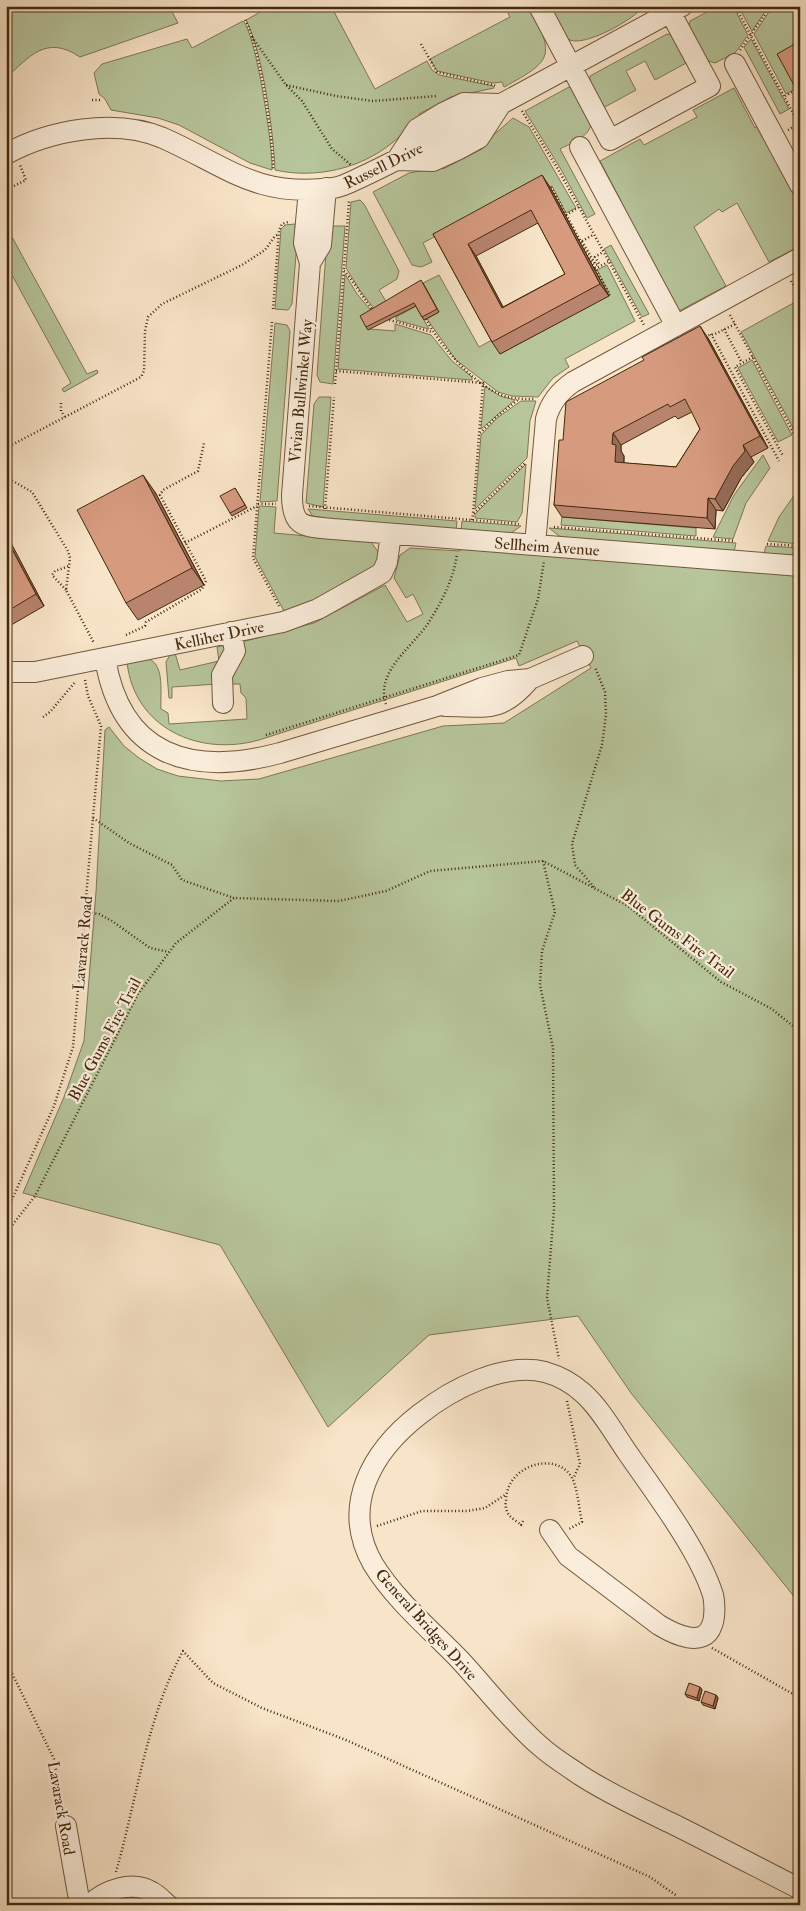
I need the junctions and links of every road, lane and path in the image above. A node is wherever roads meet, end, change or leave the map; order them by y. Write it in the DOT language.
graph roads {
  1 [pos="538,6"];
  2 [pos="735,6"];
  3 [pos="771,6"];
  4 [pos="673,8"];
  5 [pos="245,20"];
  6 [pos="751,35"];
  7 [pos="252,36"];
  8 [pos="420,44"];
  9 [pos="743,46"];
  10 [pos="735,64"];
  11 [pos="571,66"];
  12 [pos="286,85"];
  13 [pos="798,89"];
  14 [pos="442,96"];
  15 [pos="501,96"];
  16 [pos="785,96"];
  17 [pos="92,100"];
  18 [pos="100,100"];
  19 [pos="522,110"];
  20 [pos="800,126"];
  21 [pos="580,147"];
  22 [pos="13,159"];
  23 [pos="396,160"];
  24 [pos="353,166"];
  25 [pos="273,172"];
  26 [pos="800,185"];
  27 [pos="14,186"];
  28 [pos="551,187"];
  29 [pos="317,189"];
  30 [pos="349,201"];
  31 [pos="579,207"];
  32 [pos="566,214"];
  33 [pos="293,222"];
  34 [pos="279,234"];
  35 [pos="594,235"];
  36 [pos="581,242"];
  37 [pos="603,252"];
  38 [pos="800,258"];
  39 [pos="608,262"];
  40 [pos="596,269"];
  41 [pos="344,271"];
  42 [pos="790,278"];
  43 [pos="798,290"];
  44 [pos="610,295"];
  45 [pos="800,297"];
  46 [pos="273,309"];
  47 [pos="729,311"];
  48 [pos="377,315"];
  49 [pos="382,318"];
  50 [pos="426,319"];
  51 [pos="272,322"];
  52 [pos="735,324"];
  53 [pos="676,326"];
  54 [pos="646,329"];
  55 [pos="724,329"];
  56 [pos="432,332"];
  57 [pos="711,334"];
  58 [pos="700,339"];
  59 [pos="753,357"];
  60 [pos="742,363"];
  61 [pos="336,371"];
  62 [pos="483,383"];
  63 [pos="335,384"];
  64 [pos="334,398"];
  65 [pos="519,399"];
  66 [pos="539,399"];
  67 [pos="61,403"];
  68 [pos="65,417"];
  69 [pos="479,435"];
  70 [pos="798,441"];
  71 [pos="204,443"];
  72 [pos="6,448"];
  73 [pos="783,456"];
  74 [pos="528,459"];
  75 [pos="779,461"];
  76 [pos="6,477"];
  77 [pos="276,504"];
  78 [pos="258,505"];
  79 [pos="325,509"];
  80 [pos="302,513"];
  81 [pos="473,514"];
  82 [pos="472,520"];
  83 [pos="520,524"];
  84 [pos="391,534"];
  85 [pos="543,539"];
  86 [pos="735,541"];
  87 [pos="185,543"];
  88 [pos="767,544"];
  89 [pos="800,546"];
  90 [pos="457,549"];
  91 [pos="69,566"];
  92 [pos="800,566"];
  93 [pos="66,590"];
  94 [pos="280,610"];
  95 [pos="231,632"];
  96 [pos="122,637"];
  97 [pos="100,651"];
  98 [pos="587,659"];
  99 [pos="82,668"];
  100 [pos="6,672"];
  101 [pos="384,698"];
  102 [pos="224,703"];
  103 [pos="43,717"];
  104 [pos="390,720"];
  105 [pos="266,736"];
  106 [pos="93,818"];
  107 [pos="543,861"];
  108 [pos="595,889"];
  109 [pos="234,898"];
  110 [pos="85,912"];
  111 [pos="169,952"];
  112 [pos="800,1032"];
  113 [pos="6,1214"];
  114 [pos="6,1233"];
  115 [pos="563,1378"];
  116 [pos="573,1479"];
  117 [pos="506,1495"];
  118 [pos="523,1521"];
  119 [pos="362,1531"];
  120 [pos="553,1534"];
  121 [pos="697,1638"];
  122 [pos="6,1662"];
  123 [pos="800,1698"];
  124 [pos="66,1826"];
  125 [pos="800,1888"];
  126 [pos="111,1889"];
  127 [pos="676,1896"];
  128 [pos="147,1897"];
  129 [pos="80,1905"];
  130 [pos="89,1905"];
  131 [pos="168,1905"];
  1 -- 11 [label="street"];
  2 -- 6 [label="path"];
  3 -- 6 [label="path"];
  4 -- 11 [label="street"];
  4 -- 11 [label="street"];
  5 -- 7 [label="path"];
  6 -- 9 [label="path"];
  6 -- 16 [label="path"];
  7 -- 12 [label="path"];
  7 -- 25 [label="path"];
  8 -- 15 [label="path"];
  10 -- 26 [label="street"];
  11 -- 15 [label="street"];
  12 -- 14 [label="path"];
  12 -- 24 [label="path"];
  13 -- 16 [label="path"];
  15 -- 23 [label="street"];
  15 -- 23 [label="street"];
  16 -- 20 [label="path"];
  17 -- 18 [label="path"];
  19 -- 31 [label="path"];
  21 -- 53 [label="street"];
  22 -- 27 [label="path"];
  22 -- 29 [label="street, Russell Drive"];
  23 -- 29 [label="street, Russell Drive"];
  28 -- 32 [label="path"];
  29 -- 80 [label="street, Vivian Bullwinkel Way"];
  30 -- 41 [label="path"];
  31 -- 32 [label="path"];
  31 -- 35 [label="path"];
  32 -- 36 [label="path"];
  33 -- 34 [label="path"];
  34 -- 46 [label="path"];
  34 -- 68 [label="path"];
  35 -- 36 [label="path"];
  35 -- 37 [label="path"];
  36 -- 37 [label="path"];
  36 -- 40 [label="path"];
  37 -- 39 [label="path"];
  38 -- 53 [label="street"];
  39 -- 40 [label="path"];
  39 -- 54 [label="path"];
  40 -- 44 [label="path"];
  41 -- 48 [label="path"];
  41 -- 61 [label="path"];
  42 -- 43 [label="path"];
  43 -- 45 [label="path"];
  47 -- 52 [label="path"];
  49 -- 56 [label="path"];
  50 -- 56 [label="path"];
  51 -- 78 [label="path"];
  52 -- 55 [label="path"];
  52 -- 59 [label="path"];
  53 -- 85 [label="street"];
  55 -- 57 [label="path"];
  55 -- 60 [label="path"];
  56 -- 62 [label="path"];
  57 -- 58 [label="path"];
  57 -- 75 [label="path"];
  59 -- 60 [label="path"];
  59 -- 70 [label="path"];
  60 -- 73 [label="path"];
  61 -- 62 [label="path"];
  61 -- 63 [label="path"];
  62 -- 65 [label="path"];
  62 -- 69 [label="path"];
  64 -- 79 [label="path"];
  65 -- 66 [label="path"];
  65 -- 69 [label="path"];
  67 -- 68 [label="path"];
  68 -- 72 [label="path"];
  69 -- 81 [label="path"];
  71 -- 87 [label="path"];
  74 -- 81 [label="path"];
  76 -- 91 [label="path"];
  77 -- 78 [label="path"];
  78 -- 87 [label="path"];
  78 -- 94 [label="path"];
  79 -- 80 [label="path"];
  79 -- 82 [label="path"];
  80 -- 84 [label="street, Sellheim Avenue"];
  81 -- 82 [label="path"];
  82 -- 83 [label="path"];
  84 -- 85 [label="street, Sellheim Avenue"];
  84 -- 95 [label="street, Kelliher Drive"];
  85 -- 86 [label="path"];
  85 -- 92 [label="street, Sellheim Avenue"];
  85 -- 101 [label="path"];
  87 -- 96 [label="path"];
  88 -- 89 [label="path"];
  90 -- 101 [label="path"];
  91 -- 93 [label="path"];
  91 -- 93 [label="path"];
  93 -- 97 [label="path"];
  95 -- 97 [label="street, Kelliher Drive"];
  95 -- 102 [label="street"];
  97 -- 99 [label="street, Kelliher Drive"];
  97 -- 104 [label="street"];
  98 -- 104 [label="street"];
  98 -- 108 [label="path"];
  99 -- 100 [label="street, Kelliher Drive"];
  99 -- 103 [label="path"];
  99 -- 106 [label="path, Lavarack Road"];
  101 -- 104 [label="path"];
  101 -- 105 [label="path"];
  106 -- 109 [label="path"];
  106 -- 110 [label="path, Lavarack Road"];
  107 -- 108 [label="path, Blue Gums Fire Trail"];
  107 -- 109 [label="path"];
  107 -- 115 [label="path"];
  108 -- 112 [label="path, Blue Gums Fire Trail"];
  109 -- 111 [label="path, Blue Gums Fire Trail"];
  110 -- 111 [label="path"];
  110 -- 113 [label="path, Lavarack Road"];
  111 -- 114 [label="path, Blue Gums Fire Trail"];
  115 -- 116 [label="path"];
  115 -- 119 [label="street, General Bridges Drive"];
  115 -- 121 [label="street, General Bridges Drive"];
  116 -- 117 [label="path"];
  116 -- 120 [label="path"];
  117 -- 118 [label="path"];
  117 -- 119 [label="path"];
  119 -- 125 [label="street, General Bridges Drive"];
  120 -- 121 [label="street"];
  121 -- 123 [label="path"];
  122 -- 124 [label="path, Lavarack Road"];
  124 -- 129 [label="street, Lavarack Road"];
  126 -- 127 [label="path"];
  126 -- 128 [label="street"];
  126 -- 130 [label="street"];
  128 -- 131 [label="street"];
}
